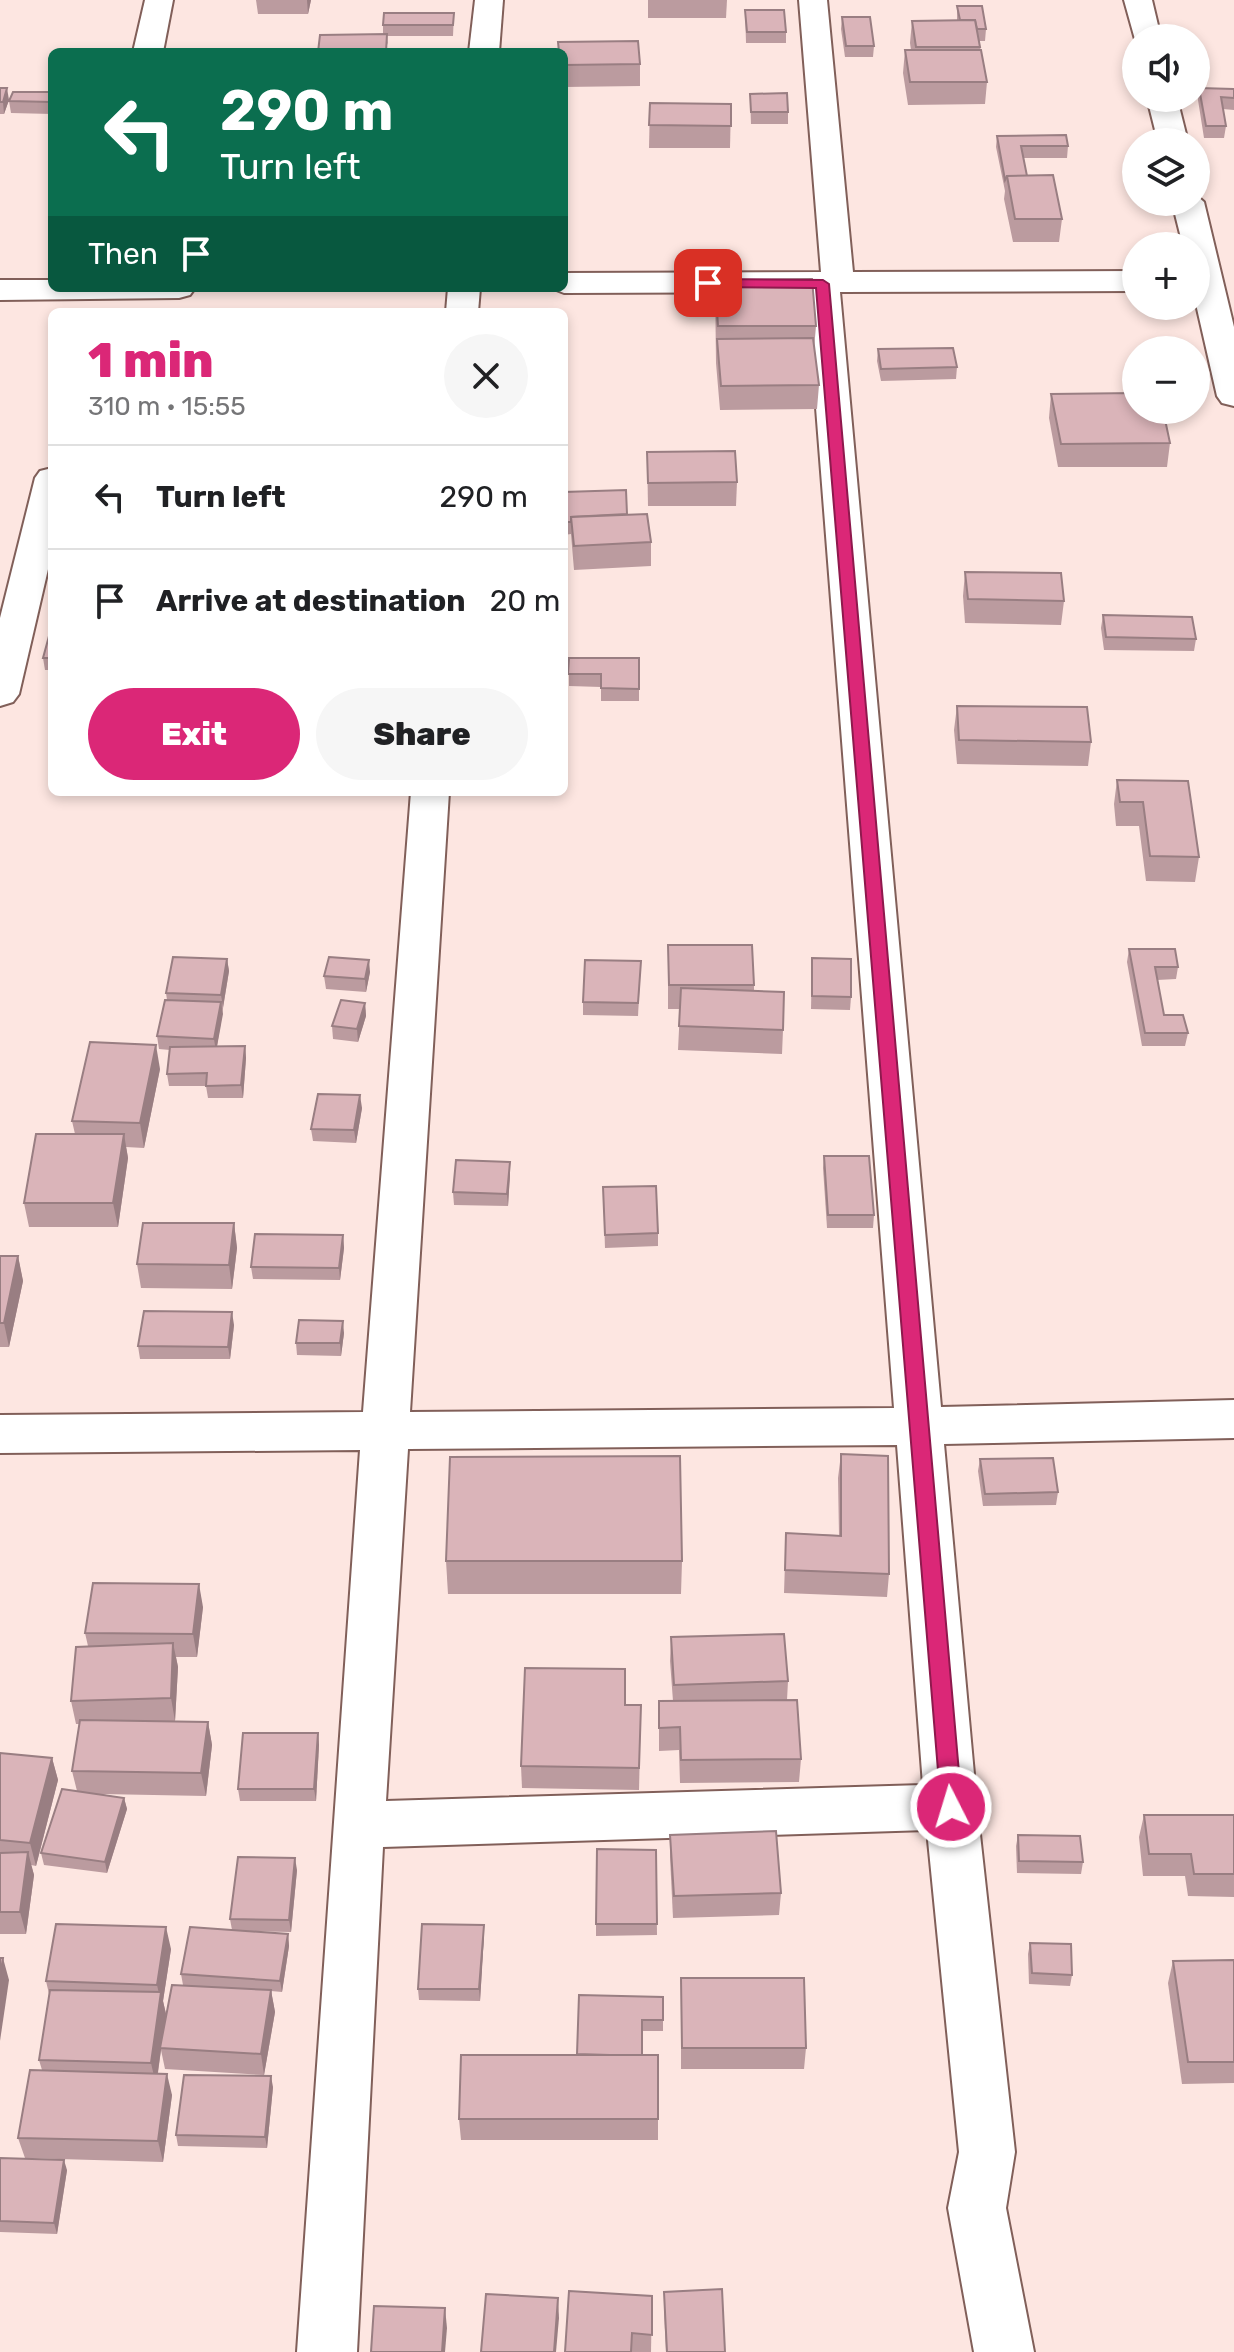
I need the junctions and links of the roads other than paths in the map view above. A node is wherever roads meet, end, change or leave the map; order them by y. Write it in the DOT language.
graph roads {
  1 [pos="159,0"];
  2 [pos="489,0"];
  3 [pos="813,0"];
  4 [pos="1138,0"];
  5 [pos="1144,24"];
  6 [pos="149,48"];
  7 [pos="484,48"];
  8 [pos="1192,216"];
  9 [pos="1213,280"];
  10 [pos="1122,281"];
  11 [pos="568,283"];
  12 [pos="830,283"];
  13 [pos="0,290"];
  14 [pos="142,292"];
  15 [pos="96,297"];
  16 [pos="1234,396"];
  17 [pos="48,495"];
  18 [pos="0,694"];
  19 [pos="430,796"];
  20 [pos="1234,1419"];
  21 [pos="918,1426"];
  22 [pos="387,1429"];
  23 [pos="0,1434"];
  24 [pos="951,1807"];
  25 [pos="358,1825"];
  26 [pos="327,2352"];
  27 [pos="1004,2352"];
  1 -- 6 [label="street"];
  2 -- 7 [label="street"];
  3 -- 12 [label="street"];
  4 -- 5 [label="street"];
  8 -- 9 [label="street"];
  9 -- 16 [label="street"];
  10 -- 12 [label="street"];
  11 -- 12 [label="street"];
  12 -- 21 [label="street"];
  13 -- 15 [label="street"];
  14 -- 15 [label="street"];
  17 -- 18 [label="street"];
  19 -- 22 [label="street"];
  20 -- 21 [label="street"];
  21 -- 22 [label="street"];
  21 -- 24 [label="street"];
  22 -- 23 [label="street"];
  22 -- 25 [label="street"];
  24 -- 25 [label="street"];
  24 -- 27 [label="street"];
  25 -- 26 [label="street"];
}
